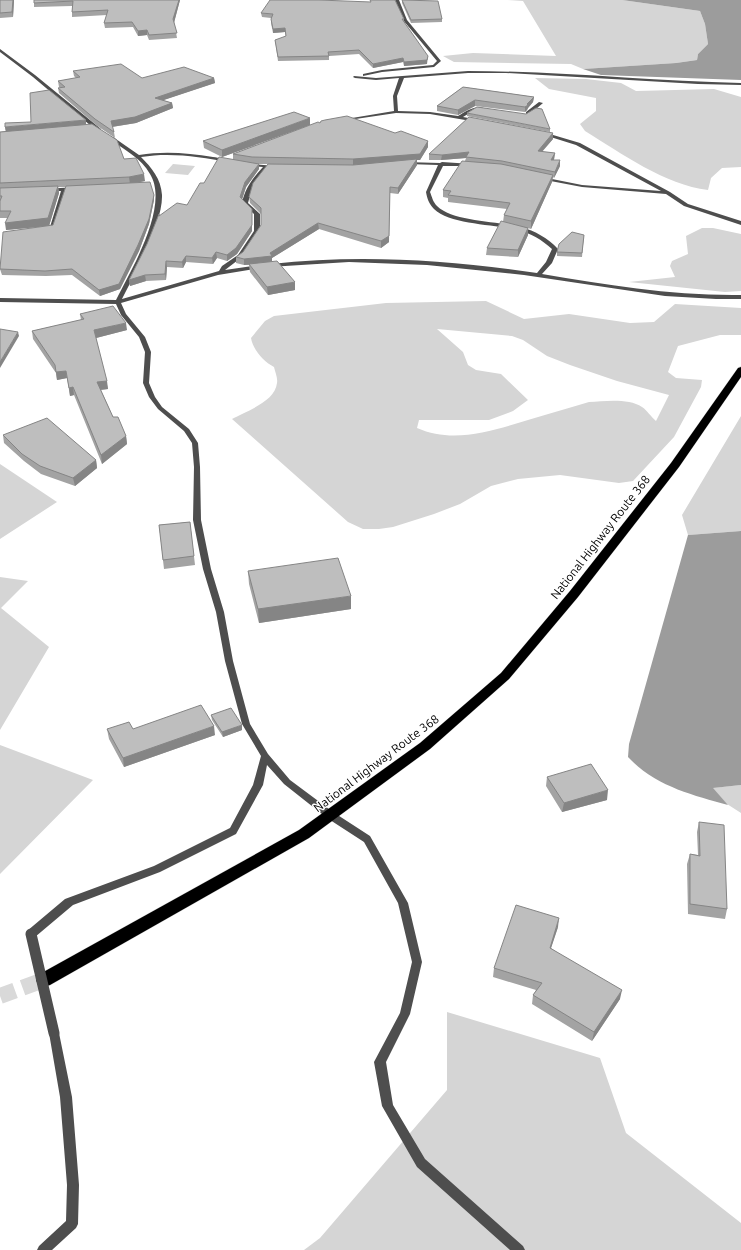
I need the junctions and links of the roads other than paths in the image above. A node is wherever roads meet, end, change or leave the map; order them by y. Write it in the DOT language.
graph roads {
  1 [pos="397,0"];
  2 [pos="0,50"];
  3 [pos="402,77"];
  4 [pos="741,84"];
  5 [pos="541,104"];
  6 [pos="489,110"];
  7 [pos="396,112"];
  8 [pos="526,115"];
  9 [pos="459,118"];
  10 [pos="336,121"];
  11 [pos="481,122"];
  12 [pos="95,127"];
  13 [pos="87,128"];
  14 [pos="101,132"];
  15 [pos="540,132"];
  16 [pos="107,136"];
  17 [pos="136,157"];
  18 [pos="231,158"];
  19 [pos="224,160"];
  20 [pos="238,163"];
  21 [pos="398,163"];
  22 [pos="245,164"];
  23 [pos="442,164"];
  24 [pos="474,166"];
  25 [pos="266,167"];
  26 [pos="280,168"];
  27 [pos="536,177"];
  28 [pos="156,183"];
  29 [pos="150,184"];
  30 [pos="79,188"];
  31 [pos="64,189"];
  32 [pos="43,190"];
  33 [pos="668,193"];
  34 [pos="741,223"];
  35 [pos="37,230"];
  36 [pos="221,272"];
  37 [pos="538,275"];
  38 [pos="741,297"];
  39 [pos="0,300"];
  40 [pos="118,302"];
  41 [pos="741,370"];
  42 [pos="265,756"];
  43 [pos="330,815"];
  44 [pos="44,980"];
  45 [pos="43,1250"];
  46 [pos="519,1250"];
  1 -- 3 [label="street"];
  2 -- 12 [label="street"];
  3 -- 4 [label="street"];
  3 -- 7 [label="street"];
  5 -- 8 [label="street"];
  6 -- 9 [label="street"];
  7 -- 9 [label="street"];
  7 -- 10 [label="street"];
  9 -- 11 [label="street"];
  12 -- 13 [label="street"];
  12 -- 14 [label="street"];
  15 -- 33 [label="street"];
  16 -- 17 [label="street"];
  17 -- 19 [label="street"];
  17 -- 28 [label="street"];
  18 -- 19 [label="street"];
  19 -- 20 [label="street"];
  21 -- 23 [label="street"];
  22 -- 25 [label="street"];
  23 -- 24 [label="street"];
  23 -- 37 [label="street"];
  25 -- 26 [label="street"];
  25 -- 36 [label="street"];
  27 -- 33 [label="street"];
  28 -- 29 [label="street"];
  28 -- 40 [label="street"];
  30 -- 31 [label="street"];
  31 -- 32 [label="street"];
  31 -- 35 [label="street"];
  33 -- 34 [label="street"];
  36 -- 37 [label="street"];
  36 -- 40 [label="street"];
  37 -- 38 [label="street"];
  39 -- 40 [label="street"];
  40 -- 42 [label="street"];
  41 -- 43 [label="highway, National Highway Route 368"];
  42 -- 43 [label="street"];
  42 -- 45 [label="street, bridge"];
  43 -- 44 [label="highway, National Highway Route 368"];
  43 -- 46 [label="street"];
}
